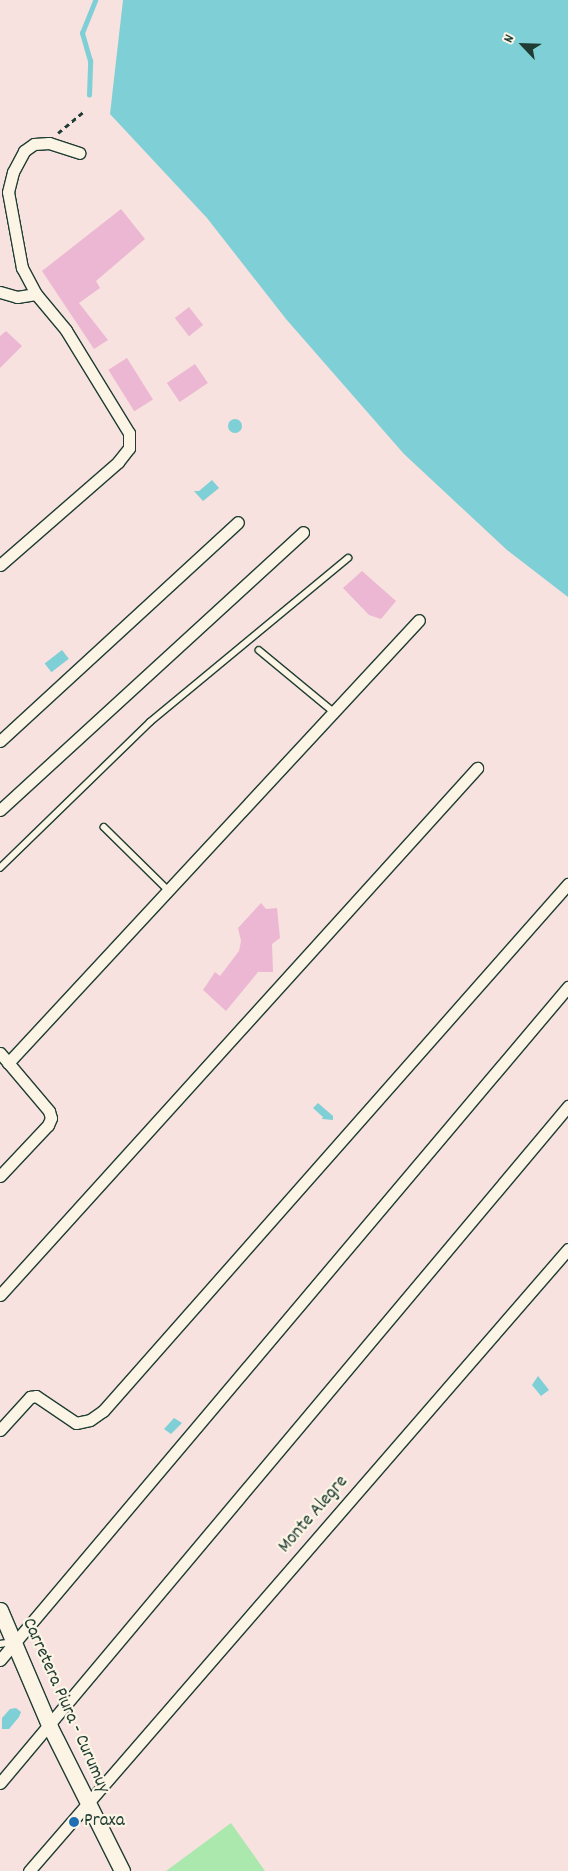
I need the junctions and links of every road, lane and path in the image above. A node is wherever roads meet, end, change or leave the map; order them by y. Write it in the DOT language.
graph roads {
  1 [pos="84,111"];
  2 [pos="50,143"];
  3 [pos="79,153"];
  4 [pos="0,292"];
  5 [pos="36,294"];
  6 [pos="238,522"];
  7 [pos="303,532"];
  8 [pos="348,558"];
  9 [pos="0,565"];
  10 [pos="419,620"];
  11 [pos="258,650"];
  12 [pos="334,712"];
  13 [pos="0,741"];
  14 [pos="478,768"];
  15 [pos="0,810"];
  16 [pos="104,827"];
  17 [pos="0,868"];
  18 [pos="568,884"];
  19 [pos="168,890"];
  20 [pos="568,988"];
  21 [pos="0,1053"];
  22 [pos="8,1063"];
  23 [pos="568,1106"];
  24 [pos="0,1176"];
  25 [pos="568,1249"];
  26 [pos="0,1294"];
  27 [pos="0,1430"];
  28 [pos="0,1610"];
  29 [pos="15,1642"];
  30 [pos="0,1644"];
  31 [pos="0,1660"];
  32 [pos="50,1727"];
  33 [pos="0,1783"];
  34 [pos="86,1804"];
  35 [pos="29,1871"];
  36 [pos="122,1871"];
  1 -- 2 [label="path"];
  2 -- 3 [label="street"];
  2 -- 5 [label="street"];
  4 -- 5 [label="street"];
  5 -- 9 [label="street"];
  6 -- 13 [label="street"];
  7 -- 15 [label="street"];
  8 -- 17 [label="lane"];
  10 -- 12 [label="street"];
  11 -- 12 [label="lane"];
  12 -- 19 [label="street"];
  14 -- 26 [label="street"];
  16 -- 19 [label="lane"];
  18 -- 27 [label="street"];
  19 -- 22 [label="street"];
  20 -- 29 [label="street"];
  21 -- 22 [label="street"];
  22 -- 24 [label="street"];
  23 -- 32 [label="street"];
  25 -- 34 [label="street, Monte Alegre"];
  28 -- 29 [label="main road, Carretera Piura - Curumuy"];
  29 -- 30 [label="lane"];
  29 -- 31 [label="street"];
  29 -- 32 [label="main road, Carretera Piura - Curumuy"];
  32 -- 33 [label="street"];
  32 -- 34 [label="main road, Carretera Piura - Curumuy"];
  34 -- 35 [label="street, Monte Alegre"];
  34 -- 36 [label="main road, Carretera Piura - Curumuy"];
}
